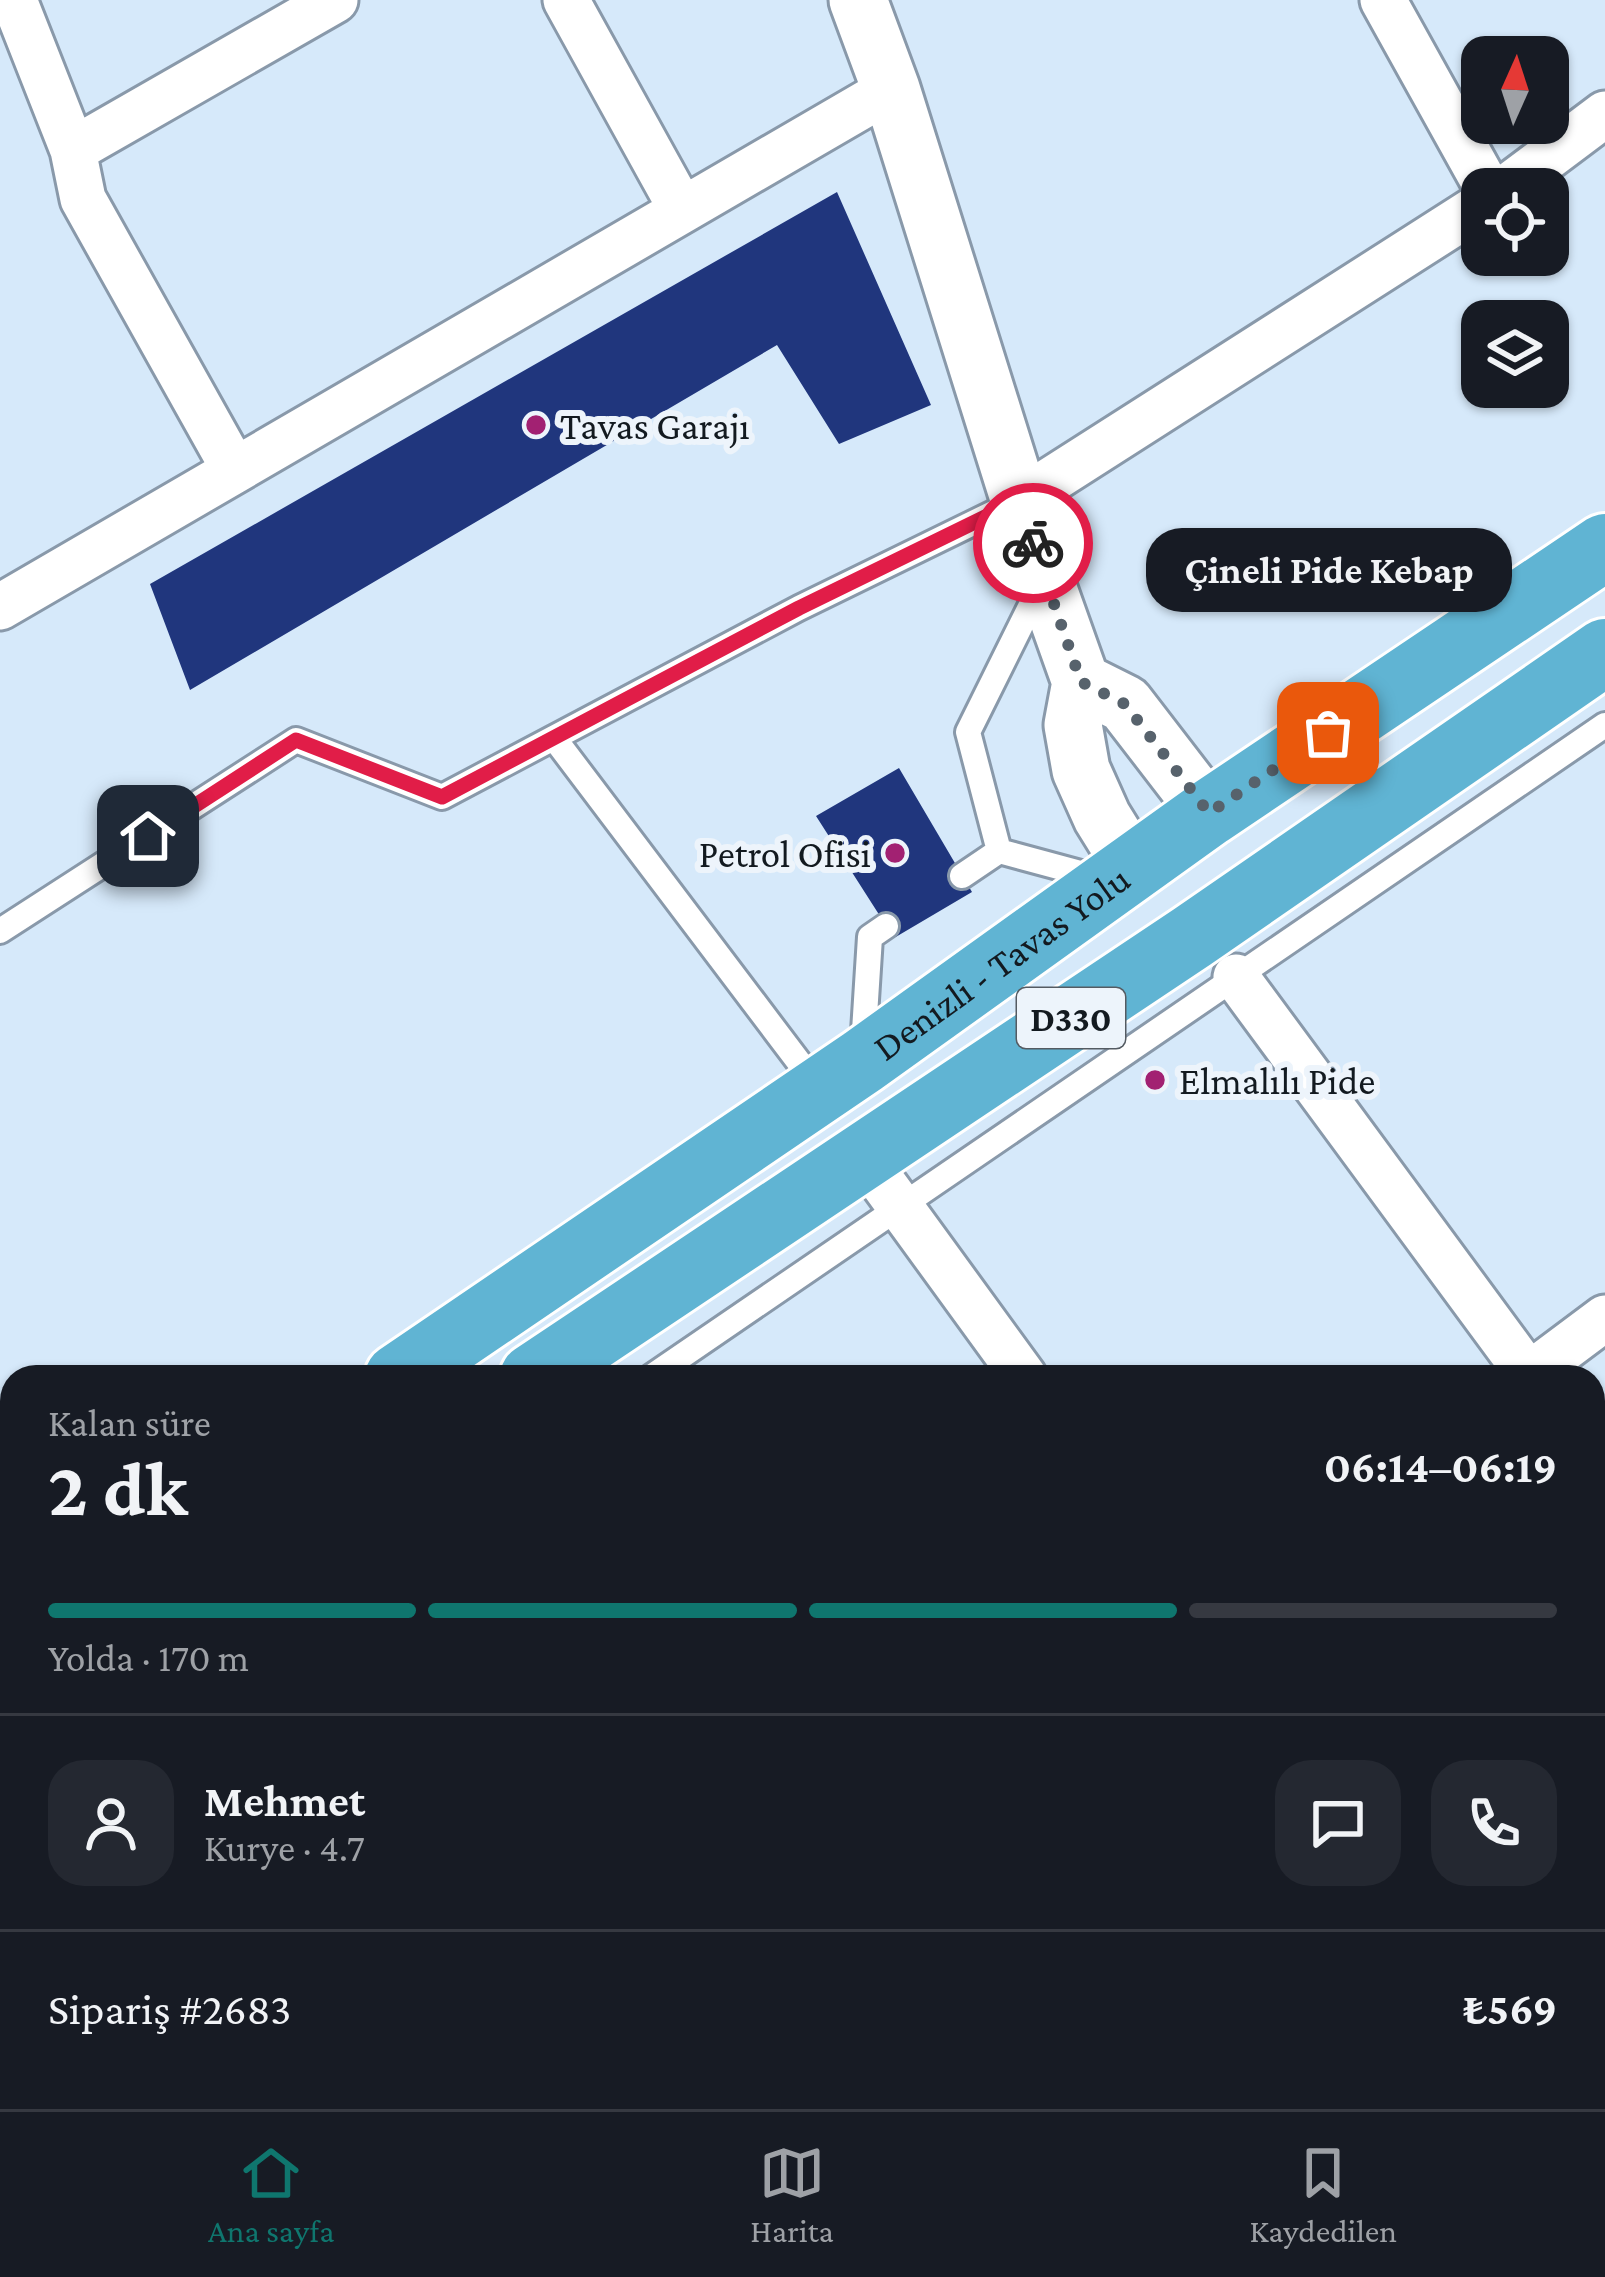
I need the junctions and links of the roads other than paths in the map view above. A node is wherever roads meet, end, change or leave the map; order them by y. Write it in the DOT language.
graph roads {
  1 [pos="14,0"];
  2 [pos="335,0"];
  3 [pos="566,0"];
  4 [pos="858,0"];
  5 [pos="1383,0"];
  6 [pos="891,89"];
  7 [pos="1605,114"];
  8 [pos="73,150"];
  9 [pos="1477,168"];
  10 [pos="1533,168"];
  11 [pos="682,210"];
  12 [pos="1461,218"];
  13 [pos="234,469"];
  14 [pos="1020,500"];
  15 [pos="1605,547"];
  16 [pos="1044,578"];
  17 [pos="0,607"];
  18 [pos="1605,652"];
  19 [pos="1081,682"];
  20 [pos="1605,725"];
  21 [pos="554,738"];
  22 [pos="1209,813"];
  23 [pos="999,851"];
  24 [pos="1123,874"];
  25 [pos="962,876"];
  26 [pos="886,926"];
  27 [pos="0,931"];
  28 [pos="1235,976"];
  29 [pos="841,1076"];
  30 [pos="882,1182"];
  31 [pos="1605,1318"];
  32 [pos="416,1365"];
  33 [pos="554,1365"];
  34 [pos="665,1365"];
  35 [pos="1015,1365"];
  36 [pos="1520,1365"];
  37 [pos="1543,1365"];
  1 -- 8 [label="street"];
  2 -- 8 [label="street"];
  3 -- 11 [label="street"];
  4 -- 6 [label="street"];
  5 -- 9 [label="street"];
  6 -- 11 [label="street"];
  6 -- 14 [label="street"];
  7 -- 10 [label="street"];
  8 -- 13 [label="street"];
  11 -- 13 [label="street"];
  12 -- 14 [label="street"];
  13 -- 17 [label="street"];
  14 -- 16 [label="street"];
  14 -- 21 [label="lane"];
  15 -- 22 [label="highway, Denizli - Tavas Yolu / D330"];
  16 -- 19 [label="street"];
  16 -- 23 [label="lane"];
  18 -- 30 [label="highway, Denizli - Tavas Yolu / D330"];
  19 -- 22 [label="street"];
  19 -- 24 [label="street"];
  20 -- 28 [label="lane"];
  21 -- 27 [label="lane"];
  21 -- 29 [label="lane"];
  22 -- 24 [label="highway, Denizli - Tavas Yolu / D330"];
  23 -- 24 [label="lane"];
  23 -- 25 [label="lane"];
  24 -- 29 [label="highway, Denizli - Tavas Yolu / D330"];
  26 -- 29 [label="lane"];
  28 -- 30 [label="lane"];
  28 -- 36 [label="street"];
  29 -- 32 [label="highway, Denizli - Tavas Yolu / D330"];
  30 -- 33 [label="highway, Denizli - Tavas Yolu / D330"];
  30 -- 34 [label="lane"];
  30 -- 35 [label="street"];
  31 -- 37 [label="street"];
}
